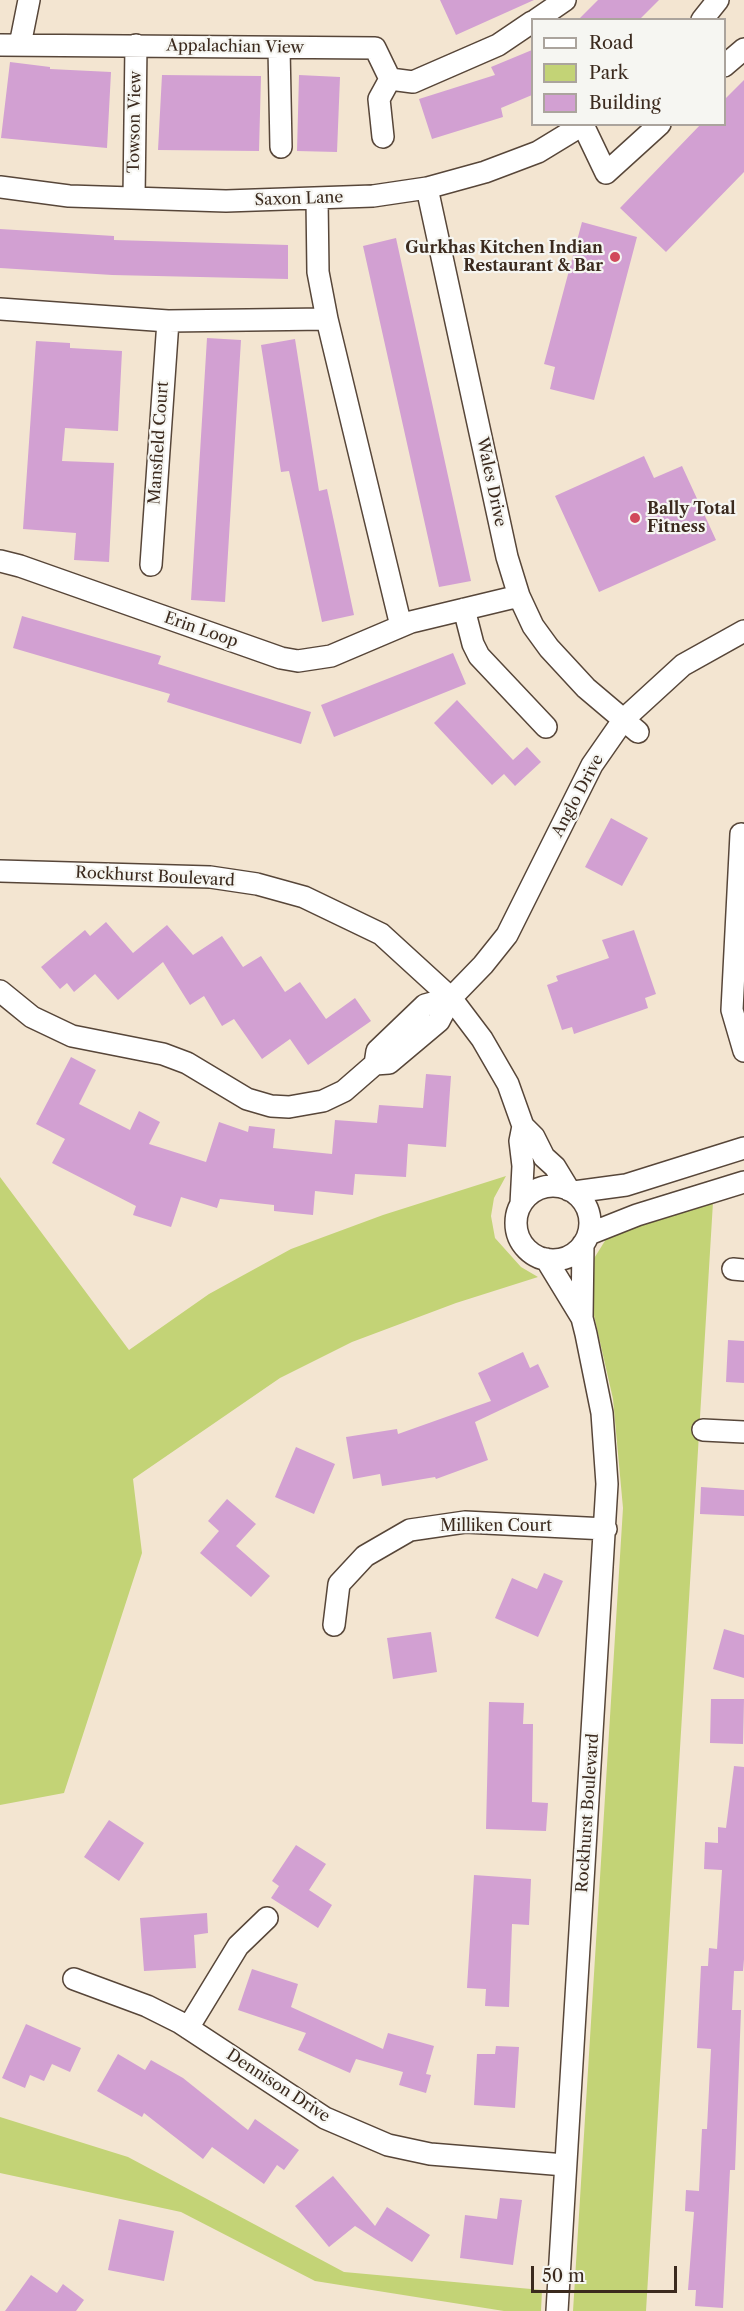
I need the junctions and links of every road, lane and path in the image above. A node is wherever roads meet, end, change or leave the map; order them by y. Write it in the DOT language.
graph roads {
  1 [pos="29,0"];
  2 [pos="565,0"];
  3 [pos="718,0"];
  4 [pos="538,18"];
  5 [pos="704,18"];
  6 [pos="531,23"];
  7 [pos="10,45"];
  8 [pos="136,45"];
  9 [pos="279,48"];
  10 [pos="744,49"];
  11 [pos="726,64"];
  12 [pos="390,79"];
  13 [pos="582,126"];
  14 [pos="584,126"];
  15 [pos="658,126"];
  16 [pos="383,137"];
  17 [pos="281,147"];
  18 [pos="0,187"];
  19 [pos="427,188"];
  20 [pos="134,198"];
  21 [pos="316,199"];
  22 [pos="0,309"];
  23 [pos="327,319"];
  24 [pos="168,321"];
  25 [pos="0,561"];
  26 [pos="151,566"];
  27 [pos="519,596"];
  28 [pos="465,609"];
  29 [pos="402,626"];
  30 [pos="744,631"];
  31 [pos="631,726"];
  32 [pos="546,727"];
  33 [pos="741,834"];
  34 [pos="0,871"];
  35 [pos="0,991"];
  36 [pos="451,998"];
  37 [pos="744,1051"];
  38 [pos="523,1126"];
  39 [pos="744,1148"];
  40 [pos="744,1182"];
  41 [pos="571,1191"];
  42 [pos="521,1204"];
  43 [pos="586,1239"];
  44 [pos="546,1259"];
  45 [pos="582,1318"];
  46 [pos="703,1430"];
  47 [pos="744,1432"];
  48 [pos="606,1528"];
  49 [pos="334,1625"];
  50 [pos="267,1918"];
  51 [pos="74,1979"];
  52 [pos="188,2028"];
  53 [pos="566,2165"];
  54 [pos="557,2311"];
  1 -- 7 [label="street"];
  2 -- 4 [label="street"];
  3 -- 5 [label="street"];
  6 -- 12 [label="street"];
  7 -- 8 [label="street, Appalachian View"];
  8 -- 9 [label="street, Appalachian View"];
  8 -- 20 [label="street, Towson View"];
  9 -- 12 [label="street, Appalachian View"];
  9 -- 17 [label="street"];
  10 -- 11 [label="street"];
  12 -- 16 [label="street"];
  13 -- 19 [label="street, Saxon Lane"];
  14 -- 15 [label="street"];
  18 -- 20 [label="street, Saxon Lane"];
  19 -- 21 [label="street, Saxon Lane"];
  19 -- 27 [label="street, Wales Drive"];
  20 -- 21 [label="street, Saxon Lane"];
  21 -- 23 [label="street"];
  22 -- 24 [label="street"];
  23 -- 24 [label="street"];
  23 -- 29 [label="street"];
  24 -- 26 [label="street, Mansfield Court"];
  25 -- 29 [label="street, Erin Loop"];
  27 -- 28 [label="street, Erin Loop"];
  27 -- 31 [label="street, Wales Drive"];
  28 -- 29 [label="street, Erin Loop"];
  28 -- 32 [label="street"];
  30 -- 31 [label="street, Anglo Drive"];
  31 -- 36 [label="street, Anglo Drive"];
  33 -- 37 [label="street"];
  34 -- 36 [label="street, Rockhurst Boulevard"];
  35 -- 36 [label="street"];
  36 -- 38 [label="street, Rockhurst Boulevard"];
  38 -- 41 [label="street, Rockhurst Boulevard"];
  38 -- 42 [label="street, Rockhurst Boulevard"];
  39 -- 41 [label="street"];
  40 -- 43 [label="street"];
  41 -- 42 [label="street"];
  41 -- 43 [label="street"];
  42 -- 44 [label="street"];
  43 -- 44 [label="street"];
  43 -- 45 [label="street, Rockhurst Boulevard"];
  44 -- 45 [label="street, Rockhurst Boulevard"];
  45 -- 48 [label="street, Rockhurst Boulevard"];
  46 -- 47 [label="street"];
  48 -- 49 [label="street, Milliken Court"];
  48 -- 53 [label="street, Rockhurst Boulevard"];
  50 -- 52 [label="street"];
  51 -- 52 [label="street, Dennison Drive"];
  52 -- 53 [label="street, Dennison Drive"];
  53 -- 54 [label="street, Rockhurst Boulevard"];
}
